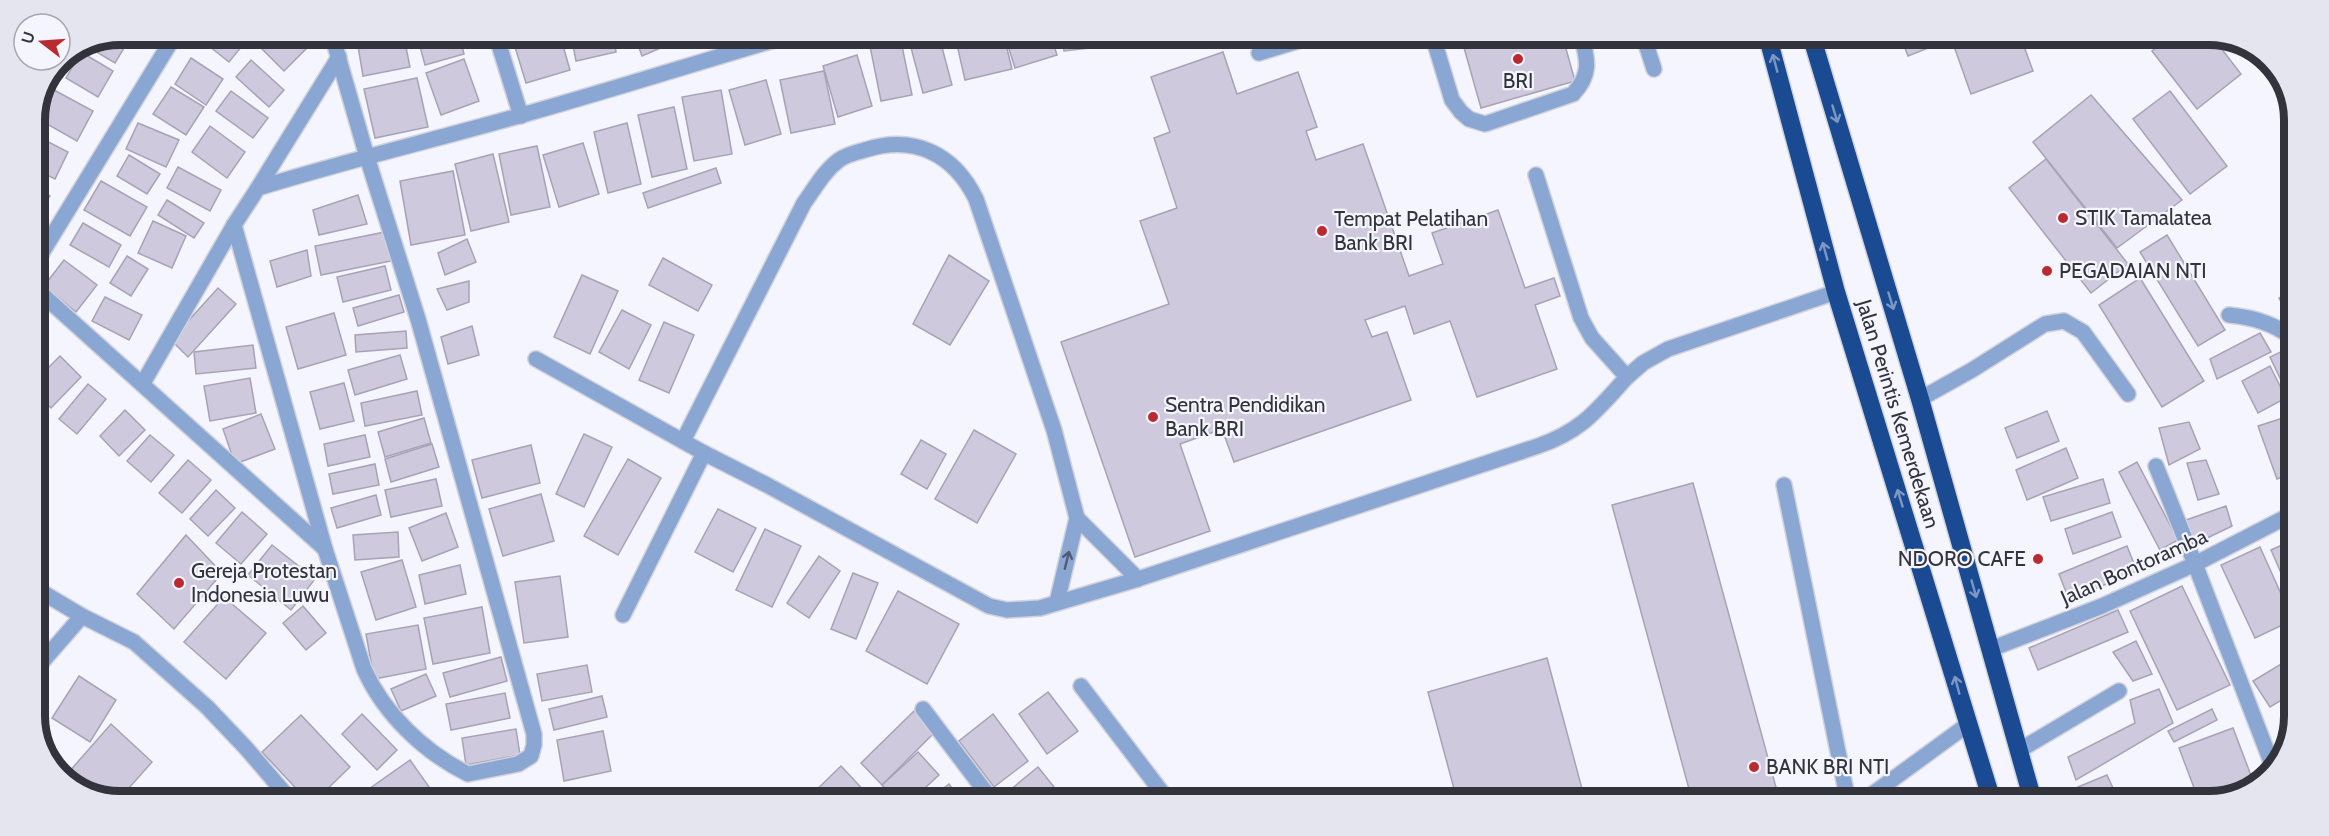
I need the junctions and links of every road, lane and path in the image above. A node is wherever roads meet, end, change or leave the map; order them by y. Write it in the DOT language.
graph roads {
  1 [pos="169,45"];
  2 [pos="335,45"];
  3 [pos="499,45"];
  4 [pos="758,45"];
  5 [pos="1284,45"];
  6 [pos="1435,45"];
  7 [pos="1583,45"];
  8 [pos="1646,45"];
  9 [pos="1770,45"];
  10 [pos="1814,45"];
  11 [pos="1258,53"];
  12 [pos="339,57"];
  13 [pos="1654,69"];
  14 [pos="521,116"];
  15 [pos="367,157"];
  16 [pos="1536,175"];
  17 [pos="258,188"];
  18 [pos="234,225"];
  19 [pos="45,248"];
  20 [pos="1836,292"];
  21 [pos="45,297"];
  22 [pos="2229,315"];
  23 [pos="2284,331"];
  24 [pos="536,359"];
  25 [pos="1627,377"];
  26 [pos="143,383"];
  27 [pos="2128,394"];
  28 [pos="1920,399"];
  29 [pos="683,441"];
  30 [pos="704,453"];
  31 [pos="2156,466"];
  32 [pos="1784,485"];
  33 [pos="2284,518"];
  34 [pos="1077,519"];
  35 [pos="325,549"];
  36 [pos="2194,564"];
  37 [pos="1138,579"];
  38 [pos="45,594"];
  39 [pos="1057,602"];
  40 [pos="623,615"];
  41 [pos="82,616"];
  42 [pos="1991,649"];
  43 [pos="45,659"];
  44 [pos="1081,686"];
  45 [pos="2119,690"];
  46 [pos="923,709"];
  47 [pos="1967,724"];
  48 [pos="2018,751"];
  49 [pos="2270,759"];
  50 [pos="282,791"];
  51 [pos="985,791"];
  52 [pos="1161,791"];
  53 [pos="1846,791"];
  54 [pos="1877,791"];
  55 [pos="1989,791"];
  56 [pos="2031,791"];
  1 -- 19 [label="street"];
  2 -- 12 [label="street"];
  3 -- 14 [label="street"];
  4 -- 14 [label="street"];
  5 -- 11 [label="street"];
  6 -- 7 [label="street"];
  8 -- 13 [label="street"];
  20 -- 9 [label="highway, Jalan Perintis Kemerdekaan, one-way"];
  10 -- 28 [label="highway, Jalan Perintis Kemerdekaan, one-way"];
  12 -- 15 [label="street"];
  12 -- 17 [label="street"];
  14 -- 15 [label="street"];
  15 -- 17 [label="street"];
  15 -- 35 [label="street"];
  16 -- 25 [label="street"];
  17 -- 18 [label="street"];
  18 -- 26 [label="street"];
  18 -- 35 [label="street"];
  20 -- 25 [label="street"];
  47 -- 20 [label="highway, Jalan Perintis Kemerdekaan, one-way"];
  21 -- 26 [label="street"];
  22 -- 23 [label="street"];
  24 -- 29 [label="street"];
  25 -- 37 [label="street"];
  26 -- 35 [label="street"];
  27 -- 28 [label="street"];
  28 -- 42 [label="highway, Jalan Perintis Kemerdekaan, one-way"];
  29 -- 30 [label="street"];
  29 -- 34 [label="street"];
  30 -- 39 [label="street"];
  30 -- 40 [label="street"];
  31 -- 36 [label="street"];
  32 -- 53 [label="street"];
  33 -- 36 [label="street, Jalan Bontoramba"];
  34 -- 37 [label="street"];
  39 -- 34 [label="street, one-way"];
  36 -- 42 [label="street, Jalan Bontoramba"];
  36 -- 49 [label="street"];
  37 -- 39 [label="street"];
  38 -- 41 [label="street"];
  41 -- 43 [label="street"];
  41 -- 50 [label="street"];
  42 -- 48 [label="highway, Jalan Perintis Kemerdekaan"];
  44 -- 52 [label="street"];
  45 -- 48 [label="street"];
  46 -- 51 [label="street"];
  47 -- 54 [label="street"];
  47 -- 55 [label="highway, Jalan Perintis Kemerdekaan"];
  48 -- 56 [label="highway, Jalan Perintis Kemerdekaan"];
}
